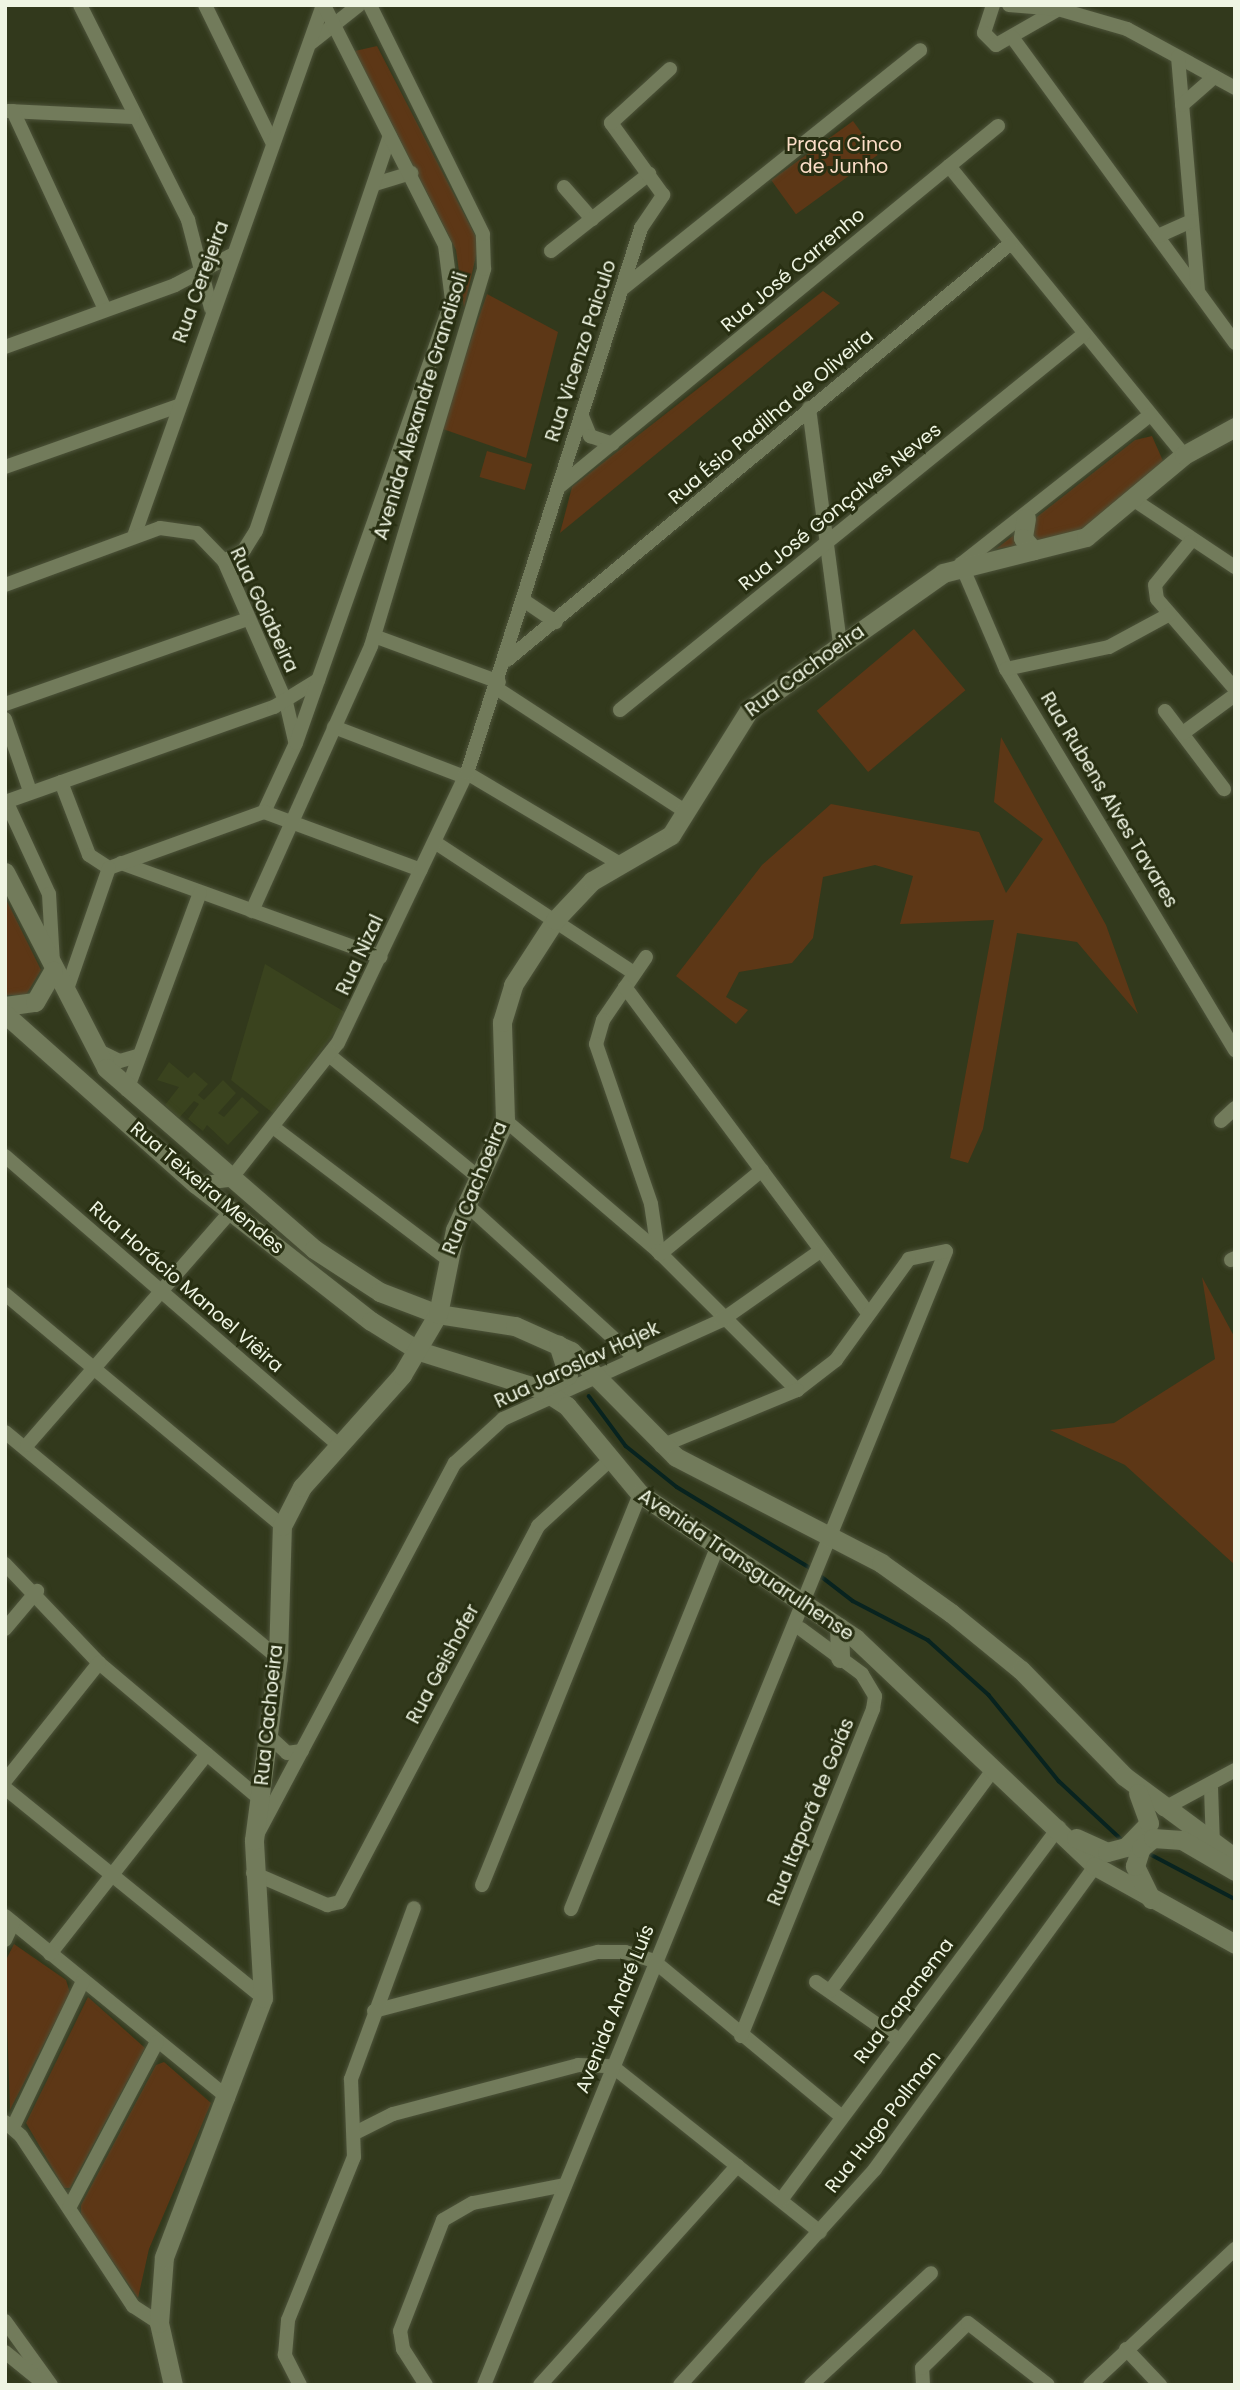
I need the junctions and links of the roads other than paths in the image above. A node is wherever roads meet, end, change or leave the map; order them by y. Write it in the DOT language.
graph roads {
  1 [pos="80,5"];
  2 [pos="205,5"];
  3 [pos="324,5"];
  4 [pos="359,5"];
  5 [pos="370,5"];
  6 [pos="993,5"];
  7 [pos="1009,5"];
  8 [pos="1084,5"];
  9 [pos="1059,7"];
  10 [pos="1091,19"];
  11 [pos="335,25"];
  12 [pos="1012,37"];
  13 [pos="310,44"];
  14 [pos="920,50"];
  15 [pos="1178,57"];
  16 [pos="670,69"];
  17 [pos="1214,77"];
  18 [pos="1235,88"];
  19 [pos="1182,105"];
  20 [pos="9,111"];
  21 [pos="132,117"];
  22 [pos="998,126"];
  23 [pos="390,136"];
  24 [pos="272,142"];
  25 [pos="949,166"];
  26 [pos="411,173"];
  27 [pos="649,174"];
  28 [pos="375,184"];
  29 [pos="564,187"];
  30 [pos="592,219"];
  31 [pos="1192,220"];
  32 [pos="1158,236"];
  33 [pos="1011,243"];
  34 [pos="551,251"];
  35 [pos="232,255"];
  36 [pos="202,270"];
  37 [pos="622,289"];
  38 [pos="1198,292"];
  39 [pos="211,308"];
  40 [pos="105,309"];
  41 [pos="1084,334"];
  42 [pos="1235,343"];
  43 [pos="5,347"];
  44 [pos="178,406"];
  45 [pos="809,408"];
  46 [pos="1150,415"];
  47 [pos="582,416"];
  48 [pos="1235,427"];
  49 [pos="613,444"];
  50 [pos="1184,455"];
  51 [pos="5,467"];
  52 [pos="559,487"];
  53 [pos="1134,500"];
  54 [pos="1026,518"];
  55 [pos="134,536"];
  56 [pos="827,542"];
  57 [pos="1189,542"];
  58 [pos="1033,550"];
  59 [pos="223,561"];
  60 [pos="961,564"];
  61 [pos="1235,567"];
  62 [pos="5,585"];
  63 [pos="526,602"];
  64 [pos="840,612"];
  65 [pos="1170,614"];
  66 [pos="248,619"];
  67 [pos="556,622"];
  68 [pos="872,622"];
  69 [pos="374,636"];
  70 [pos="840,645"];
  71 [pos="506,661"];
  72 [pos="1006,669"];
  73 [pos="318,680"];
  74 [pos="497,685"];
  75 [pos="1235,689"];
  76 [pos="1235,695"];
  77 [pos="286,702"];
  78 [pos="5,704"];
  79 [pos="620,710"];
  80 [pos="1165,710"];
  81 [pos="5,719"];
  82 [pos="334,727"];
  83 [pos="1183,733"];
  84 [pos="296,743"];
  85 [pos="466,775"];
  86 [pos="61,782"];
  87 [pos="1224,789"];
  88 [pos="30,792"];
  89 [pos="5,802"];
  90 [pos="685,811"];
  91 [pos="264,812"];
  92 [pos="289,823"];
  93 [pos="436,843"];
  94 [pos="620,864"];
  95 [pos="115,866"];
  96 [pos="421,870"];
  97 [pos="5,872"];
  98 [pos="200,893"];
  99 [pos="252,911"];
  100 [pos="555,920"];
  101 [pos="380,957"];
  102 [pos="646,957"];
  103 [pos="635,973"];
  104 [pos="61,981"];
  105 [pos="625,987"];
  106 [pos="5,1006"];
  107 [pos="5,1014"];
  108 [pos="89,1044"];
  109 [pos="1235,1050"];
  110 [pos="329,1055"];
  111 [pos="137,1056"];
  112 [pos="127,1090"];
  113 [pos="1235,1108"];
  114 [pos="505,1120"];
  115 [pos="1221,1121"];
  116 [pos="274,1128"];
  117 [pos="5,1156"];
  118 [pos="762,1170"];
  119 [pos="478,1177"];
  120 [pos="230,1180"];
  121 [pos="196,1184"];
  122 [pos="466,1203"];
  123 [pos="230,1212"];
  124 [pos="820,1251"];
  125 [pos="659,1253"];
  126 [pos="446,1258"];
  127 [pos="163,1292"];
  128 [pos="5,1294"];
  129 [pos="867,1312"];
  130 [pos="438,1314"];
  131 [pos="722,1320"];
  132 [pos="371,1321"];
  133 [pos="535,1332"];
  134 [pos="556,1342"];
  135 [pos="419,1351"];
  136 [pos="634,1357"];
  137 [pos="96,1370"];
  138 [pos="402,1374"];
  139 [pos="599,1374"];
  140 [pos="556,1387"];
  141 [pos="797,1390"];
  142 [pos="5,1432"];
  143 [pos="27,1445"];
  144 [pos="661,1446"];
  145 [pos="341,1447"];
  146 [pos="609,1461"];
  147 [pos="640,1494"];
  148 [pos="282,1526"];
  149 [pos="828,1536"];
  150 [pos="718,1546"];
  151 [pos="5,1564"];
  152 [pos="37,1591"];
  153 [pos="806,1592"];
  154 [pos="833,1622"];
  155 [pos="5,1629"];
  156 [pos="801,1629"];
  157 [pos="782,1648"];
  158 [pos="278,1658"];
  159 [pos="840,1658"];
  160 [pos="99,1663"];
  161 [pos="270,1737"];
  162 [pos="302,1751"];
  163 [pos="207,1754"];
  164 [pos="993,1770"];
  165 [pos="1235,1770"];
  166 [pos="1124,1776"];
  167 [pos="5,1781"];
  168 [pos="5,1788"];
  169 [pos="1210,1788"];
  170 [pos="260,1799"];
  171 [pos="1163,1809"];
  172 [pos="1053,1825"];
  173 [pos="254,1840"];
  174 [pos="1213,1846"];
  175 [pos="1235,1858"];
  176 [pos="1095,1866"];
  177 [pos="1235,1871"];
  178 [pos="253,1873"];
  179 [pos="111,1874"];
  180 [pos="482,1885"];
  181 [pos="1151,1900"];
  182 [pos="414,1908"];
  183 [pos="571,1909"];
  184 [pos="9,1919"];
  185 [pos="5,1940"];
  186 [pos="1235,1944"];
  187 [pos="50,1954"];
  188 [pos="654,1961"];
  189 [pos="83,1981"];
  190 [pos="816,1982"];
  191 [pos="830,1990"];
  192 [pos="263,1998"];
  193 [pos="374,2011"];
  194 [pos="741,2036"];
  195 [pos="898,2040"];
  196 [pos="158,2042"];
  197 [pos="612,2066"];
  198 [pos="228,2098"];
  199 [pos="841,2116"];
  200 [pos="9,2125"];
  201 [pos="357,2132"];
  202 [pos="737,2166"];
  203 [pos="565,2185"];
  204 [pos="780,2200"];
  205 [pos="69,2208"];
  206 [pos="820,2232"];
  207 [pos="1235,2249"];
  208 [pos="931,2273"];
  209 [pos="5,2321"];
  210 [pos="159,2323"];
  211 [pos="1126,2350"];
  212 [pos="5,2352"];
  213 [pos="923,2384"];
  214 [pos="49,2385"];
  215 [pos="173,2385"];
  216 [pos="300,2385"];
  217 [pos="426,2385"];
  218 [pos="484,2385"];
  219 [pos="540,2385"];
  220 [pos="680,2385"];
  221 [pos="811,2385"];
  222 [pos="1048,2385"];
  223 [pos="1090,2385"];
  224 [pos="1160,2385"];
  1 -- 21 [label="street"];
  2 -- 24 [label="street"];
  3 -- 11 [label="street, Avenida Alexandre Grandisoli"];
  3 -- 13 [label="street, Rua Cerejeira"];
  4 -- 11 [label="street"];
  5 -- 69 [label="street, Avenida Alexandre Grandisoli"];
  6 -- 12 [label="street"];
  7 -- 9 [label="street"];
  8 -- 10 [label="street"];
  9 -- 10 [label="street"];
  9 -- 12 [label="street"];
  10 -- 15 [label="street"];
  11 -- 13 [label="street"];
  11 -- 23 [label="street, Avenida Alexandre Grandisoli"];
  12 -- 32 [label="street"];
  13 -- 24 [label="street, Rua Cerejeira"];
  14 -- 37 [label="street"];
  15 -- 17 [label="street"];
  15 -- 19 [label="street"];
  16 -- 27 [label="street, Rua Vicenzo Paiculo"];
  17 -- 18 [label="street"];
  17 -- 19 [label="street"];
  19 -- 31 [label="street"];
  20 -- 21 [label="street"];
  20 -- 40 [label="street"];
  21 -- 36 [label="street"];
  22 -- 25 [label="street, Rua José Carrenho"];
  23 -- 26 [label="street, Avenida Alexandre Grandisoli"];
  23 -- 28 [label="street"];
  24 -- 35 [label="street, Rua Cerejeira"];
  25 -- 33 [label="street"];
  25 -- 49 [label="street, Rua José Carrenho"];
  26 -- 28 [label="street"];
  26 -- 73 [label="street, Avenida Alexandre Grandisoli"];
  27 -- 30 [label="street"];
  27 -- 37 [label="street, Rua Vicenzo Paiculo"];
  28 -- 59 [label="street"];
  29 -- 30 [label="street"];
  30 -- 34 [label="street"];
  31 -- 32 [label="street"];
  31 -- 38 [label="street"];
  32 -- 38 [label="street"];
  33 -- 41 [label="street"];
  33 -- 45 [label="street, Rua Ésio Padilha de Oliveira"];
  35 -- 36 [label="street"];
  35 -- 39 [label="street, Rua Cerejeira"];
  36 -- 39 [label="street"];
  36 -- 40 [label="street"];
  37 -- 47 [label="street, Rua Vicenzo Paiculo"];
  38 -- 42 [label="street"];
  39 -- 44 [label="street, Rua Cerejeira"];
  40 -- 43 [label="street"];
  41 -- 46 [label="street"];
  41 -- 56 [label="street, Rua José Gonçalves Neves"];
  44 -- 51 [label="street"];
  44 -- 55 [label="street, Rua Cerejeira"];
  45 -- 56 [label="street"];
  45 -- 67 [label="street, Rua Ésio Padilha de Oliveira"];
  46 -- 50 [label="street"];
  46 -- 54 [label="street"];
  47 -- 49 [label="street"];
  47 -- 52 [label="street, Rua Vicenzo Paiculo"];
  48 -- 50 [label="main road, Rua Cachoeira"];
  49 -- 52 [label="street, Rua José Carrenho"];
  50 -- 53 [label="main road, Rua Cachoeira"];
  52 -- 63 [label="street, Rua Vicenzo Paiculo"];
  53 -- 57 [label="street"];
  53 -- 58 [label="main road, Rua Cachoeira"];
  54 -- 58 [label="main road"];
  54 -- 60 [label="street"];
  55 -- 59 [label="street, Rua Goiabeira"];
  55 -- 62 [label="street, Rua Goiabeira"];
  56 -- 64 [label="street"];
  56 -- 79 [label="street, Rua José Gonçalves Neves"];
  57 -- 61 [label="street"];
  57 -- 65 [label="street"];
  58 -- 60 [label="main road, Rua Cachoeira"];
  59 -- 66 [label="street, Rua Goiabeira"];
  60 -- 68 [label="main road, Rua Cachoeira"];
  60 -- 72 [label="street, Rua Rubens Alves Tavares"];
  63 -- 67 [label="street"];
  63 -- 71 [label="street, Rua Vicenzo Paiculo"];
  64 -- 68 [label="street"];
  64 -- 70 [label="street"];
  65 -- 72 [label="street"];
  65 -- 75 [label="street"];
  66 -- 77 [label="street, Rua Goiabeira"];
  66 -- 78 [label="street"];
  67 -- 71 [label="street, Rua Ésio Padilha de Oliveira"];
  68 -- 70 [label="main road, Rua Cachoeira"];
  69 -- 74 [label="street"];
  69 -- 82 [label="street, Avenida Alexandre Grandisoli"];
  70 -- 90 [label="main road, Rua Cachoeira"];
  71 -- 74 [label="street, Rua Vicenzo Paiculo"];
  72 -- 109 [label="street, Rua Rubens Alves Tavares"];
  73 -- 77 [label="street"];
  73 -- 84 [label="street, Avenida Alexandre Grandisoli"];
  74 -- 85 [label="street, Rua Nizal"];
  74 -- 90 [label="street"];
  76 -- 83 [label="street"];
  77 -- 84 [label="street, Rua Goiabeira"];
  77 -- 86 [label="street"];
  80 -- 83 [label="street"];
  81 -- 88 [label="street"];
  82 -- 85 [label="street"];
  82 -- 92 [label="street, Avenida Alexandre Grandisoli"];
  83 -- 87 [label="street"];
  84 -- 91 [label="street, Avenida Alexandre Grandisoli"];
  85 -- 93 [label="street, Rua Nizal"];
  85 -- 94 [label="street"];
  86 -- 88 [label="street"];
  86 -- 95 [label="street"];
  88 -- 89 [label="street"];
  89 -- 104 [label="street"];
  90 -- 94 [label="main road, Rua Cachoeira"];
  91 -- 92 [label="street"];
  91 -- 95 [label="street"];
  92 -- 96 [label="street"];
  92 -- 99 [label="street, Avenida Alexandre Grandisoli"];
  93 -- 96 [label="street, Rua Nizal"];
  93 -- 100 [label="street"];
  94 -- 100 [label="main road, Rua Cachoeira"];
  95 -- 98 [label="street"];
  95 -- 104 [label="street"];
  96 -- 101 [label="street, Rua Nizal"];
  97 -- 104 [label="main road, Rua Teixeira Mendes"];
  98 -- 99 [label="street"];
  98 -- 111 [label="street"];
  99 -- 101 [label="street"];
  100 -- 103 [label="street"];
  100 -- 114 [label="main road, Rua Cachoeira"];
  101 -- 110 [label="street, Rua Nizal"];
  102 -- 103 [label="street"];
  103 -- 105 [label="street"];
  104 -- 106 [label="main road"];
  104 -- 108 [label="main road, Rua Teixeira Mendes"];
  105 -- 118 [label="street"];
  105 -- 125 [label="street"];
  107 -- 121 [label="main road, Rua Teixeira Mendes"];
  108 -- 111 [label="street"];
  108 -- 112 [label="main road, Rua Teixeira Mendes"];
  110 -- 116 [label="street, Rua Nizal"];
  110 -- 119 [label="street"];
  111 -- 112 [label="street"];
  112 -- 120 [label="main road, Rua Teixeira Mendes"];
  113 -- 115 [label="street"];
  114 -- 119 [label="main road, Rua Cachoeira"];
  114 -- 125 [label="street"];
  116 -- 120 [label="street, Rua Nizal"];
  116 -- 126 [label="street"];
  117 -- 127 [label="street, Rua Horácio Manoel Viêira"];
  118 -- 124 [label="street"];
  118 -- 125 [label="street"];
  119 -- 122 [label="main road, Rua Cachoeira"];
  120 -- 121 [label="street"];
  120 -- 130 [label="main road, Rua Teixeira Mendes"];
  121 -- 123 [label="main road, Rua Teixeira Mendes"];
  122 -- 126 [label="main road, Rua Cachoeira"];
  122 -- 136 [label="street"];
  123 -- 127 [label="street"];
  123 -- 132 [label="main road, Rua Teixeira Mendes"];
  124 -- 129 [label="street"];
  124 -- 131 [label="street, Rua Jaroslav Hajek"];
  125 -- 131 [label="street"];
  126 -- 130 [label="main road, Rua Cachoeira"];
  127 -- 137 [label="street"];
  127 -- 145 [label="street, Rua Horácio Manoel Viêira"];
  128 -- 137 [label="street"];
  129 -- 141 [label="street"];
  129 -- 149 [label="street, Avenida André Luís"];
  130 -- 133 [label="main road"];
  130 -- 135 [label="main road, Rua Cachoeira"];
  131 -- 136 [label="street, Rua Jaroslav Hajek"];
  131 -- 141 [label="street"];
  132 -- 135 [label="main road, Rua Teixeira Mendes"];
  132 -- 138 [label="main road"];
  133 -- 134 [label="main road"];
  133 -- 135 [label="main road"];
  134 -- 139 [label="main road"];
  134 -- 140 [label="main road"];
  135 -- 138 [label="main road, Rua Cachoeira"];
  135 -- 140 [label="main road, Avenida Transguarulhense"];
  136 -- 139 [label="street, Rua Jaroslav Hajek"];
  137 -- 143 [label="street"];
  137 -- 148 [label="street"];
  138 -- 145 [label="main road, Rua Cachoeira"];
  139 -- 140 [label="street, Rua Jaroslav Hajek"];
  139 -- 144 [label="main road"];
  140 -- 146 [label="main road, Avenida Transguarulhense"];
  140 -- 162 [label="street, Rua Jaroslav Hajek"];
  141 -- 144 [label="street"];
  142 -- 143 [label="street"];
  143 -- 158 [label="street"];
  144 -- 149 [label="main road"];
  145 -- 148 [label="main road, Rua Cachoeira"];
  146 -- 147 [label="main road, Avenida Transguarulhense"];
  146 -- 178 [label="street, Rua Geishofer"];
  147 -- 150 [label="main road, Avenida Transguarulhense"];
  147 -- 180 [label="street"];
  148 -- 158 [label="main road, Rua Cachoeira"];
  149 -- 153 [label="street, Avenida André Luís"];
  149 -- 166 [label="main road"];
  150 -- 153 [label="main road, Avenida Transguarulhense"];
  150 -- 183 [label="street"];
  151 -- 152 [label="street"];
  152 -- 155 [label="street"];
  152 -- 160 [label="street"];
  153 -- 154 [label="main road, Avenida Transguarulhense"];
  153 -- 157 [label="street, Avenida André Luís"];
  154 -- 156 [label="street, Avenida André Luís"];
  154 -- 159 [label="main road"];
  154 -- 164 [label="main road, Avenida Transguarulhense"];
  156 -- 157 [label="street, Avenida André Luís"];
  156 -- 159 [label="street, Rua Itaporã de Goiás"];
  157 -- 188 [label="street, Avenida André Luís"];
  158 -- 161 [label="main road, Rua Cachoeira"];
  159 -- 194 [label="street, Rua Itaporã de Goiás"];
  160 -- 163 [label="street"];
  160 -- 167 [label="street"];
  161 -- 162 [label="street"];
  161 -- 170 [label="main road, Rua Cachoeira"];
  162 -- 173 [label="street, Rua Jaroslav Hajek"];
  163 -- 170 [label="street"];
  163 -- 179 [label="street"];
  164 -- 172 [label="main road, Avenida Transguarulhense"];
  164 -- 191 [label="street"];
  165 -- 169 [label="street"];
  166 -- 171 [label="main road"];
  166 -- 172 [label="main road"];
  168 -- 179 [label="street"];
  169 -- 171 [label="street"];
  169 -- 174 [label="street"];
  170 -- 173 [label="main road, Rua Cachoeira"];
  171 -- 174 [label="main road"];
  172 -- 176 [label="main road, Avenida Transguarulhense"];
  172 -- 195 [label="street, Rua Capanema"];
  173 -- 178 [label="main road, Rua Cachoeira"];
  174 -- 175 [label="main road"];
  176 -- 181 [label="main road, Avenida Transguarulhense"];
  176 -- 206 [label="street, Rua Hugo Pollman"];
  177 -- 181 [label="main road"];
  178 -- 192 [label="main road, Rua Cachoeira"];
  179 -- 187 [label="street"];
  179 -- 192 [label="street"];
  181 -- 186 [label="main road, Avenida Transguarulhense"];
  182 -- 193 [label="street"];
  184 -- 185 [label="street"];
  184 -- 187 [label="street"];
  187 -- 189 [label="street"];
  188 -- 193 [label="street"];
  188 -- 194 [label="street"];
  188 -- 197 [label="street, Avenida André Luís"];
  189 -- 196 [label="street"];
  189 -- 200 [label="street"];
  190 -- 191 [label="street"];
  191 -- 195 [label="street"];
  192 -- 198 [label="main road, Rua Cachoeira"];
  193 -- 201 [label="street"];
  194 -- 199 [label="street"];
  195 -- 199 [label="street, Rua Capanema"];
  196 -- 198 [label="street"];
  196 -- 205 [label="street"];
  197 -- 201 [label="street"];
  197 -- 202 [label="street"];
  197 -- 203 [label="street, Avenida André Luís"];
  198 -- 210 [label="main road, Rua Cachoeira"];
  199 -- 204 [label="street, Rua Capanema"];
  200 -- 205 [label="street"];
  201 -- 216 [label="street"];
  202 -- 204 [label="street"];
  202 -- 219 [label="street"];
  203 -- 217 [label="street"];
  203 -- 218 [label="street, Avenida André Luís"];
  204 -- 206 [label="street"];
  205 -- 210 [label="street"];
  206 -- 220 [label="street, Rua Hugo Pollman"];
  207 -- 211 [label="street"];
  208 -- 221 [label="street"];
  209 -- 214 [label="street"];
  210 -- 215 [label="main road, Rua Cachoeira"];
  211 -- 223 [label="street"];
  211 -- 224 [label="street"];
  212 -- 214 [label="street"];
  213 -- 222 [label="street"];
}
